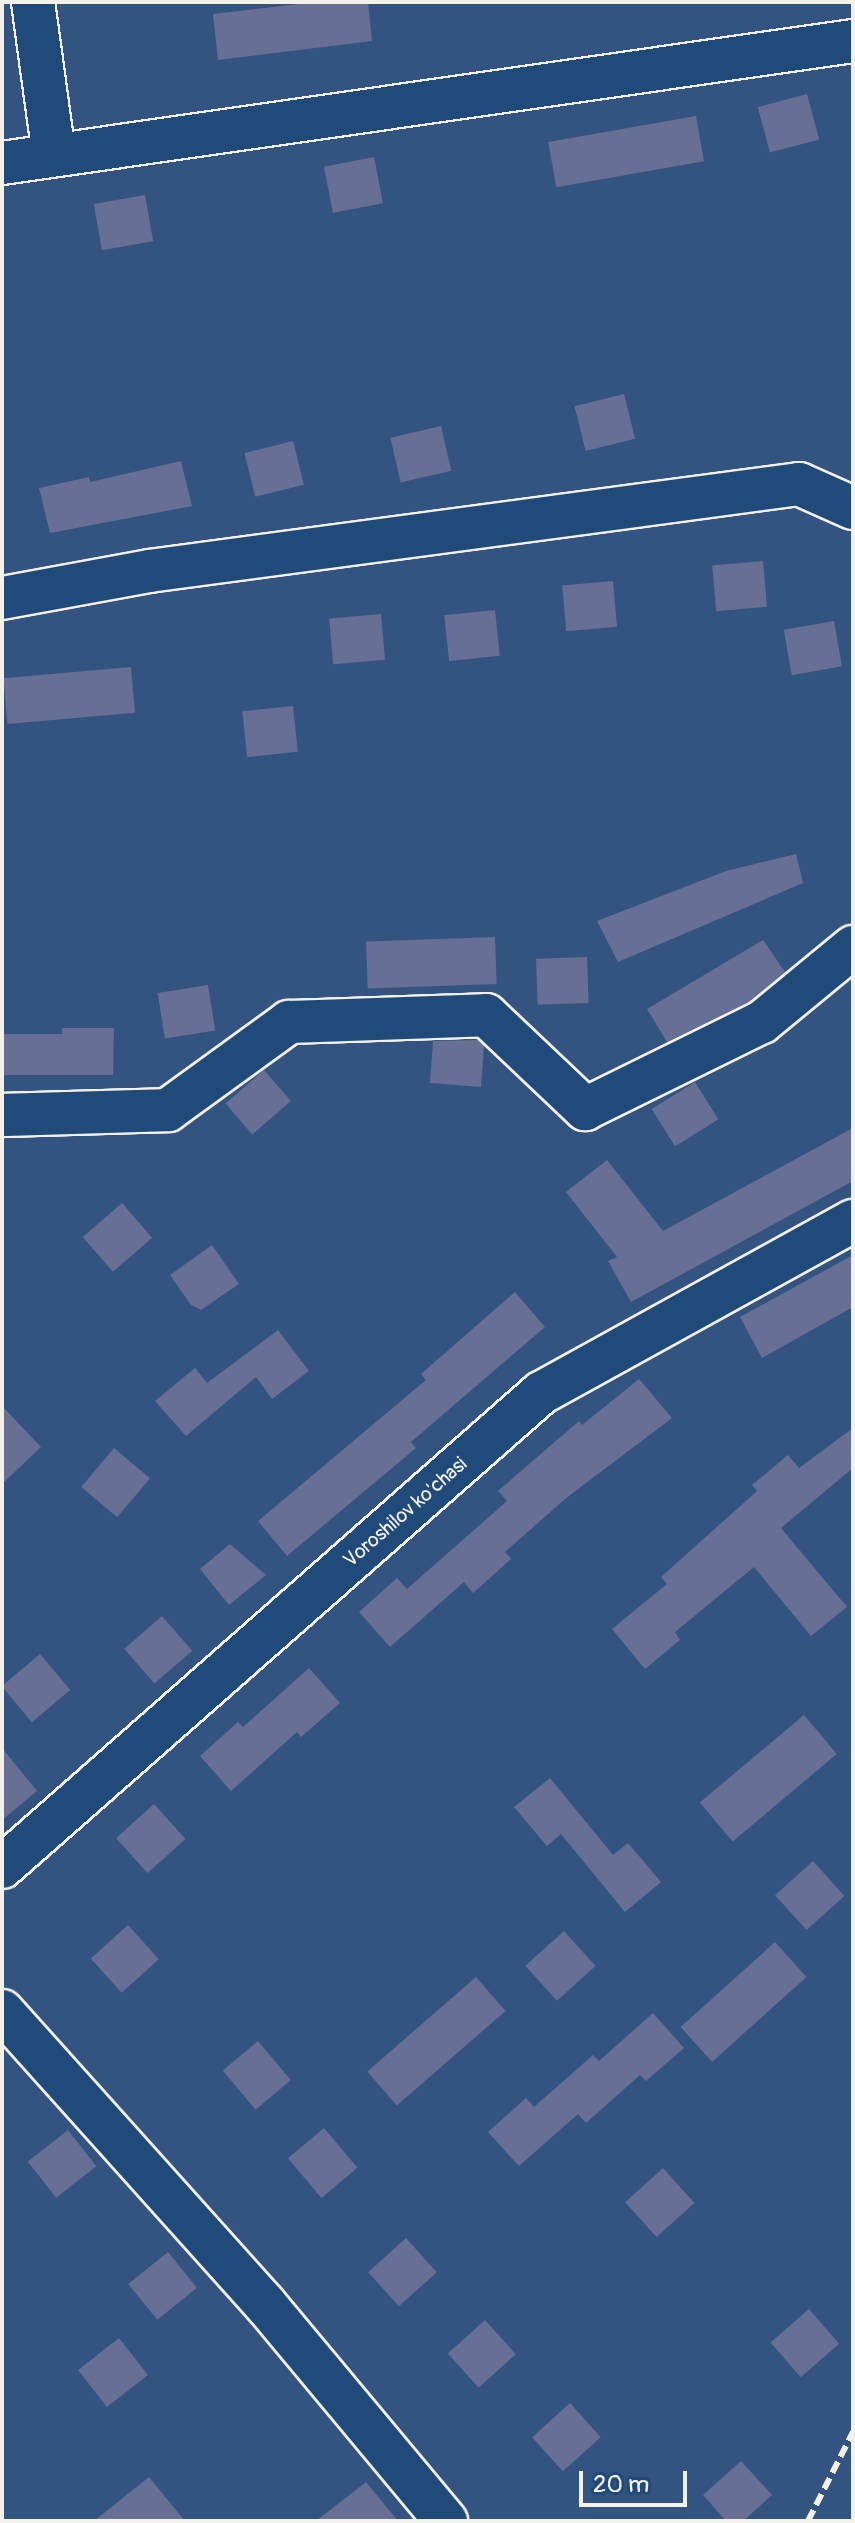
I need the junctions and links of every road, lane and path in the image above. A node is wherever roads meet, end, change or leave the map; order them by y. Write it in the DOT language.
graph roads {
  1 [pos="33,2"];
  2 [pos="853,41"];
  3 [pos="54,156"];
  4 [pos="2,163"];
  5 [pos="853,508"];
  6 [pos="2,598"];
  7 [pos="853,947"];
  8 [pos="2,1115"];
  9 [pos="853,1221"];
  10 [pos="2,1867"];
  11 [pos="2,2011"];
  12 [pos="446,2521"];
  1 -- 3 [label="street"];
  2 -- 3 [label="street"];
  3 -- 4 [label="street"];
  5 -- 6 [label="street"];
  7 -- 8 [label="street"];
  9 -- 10 [label="street, Voroshilov ko'chasi"];
  11 -- 12 [label="street"];
}
